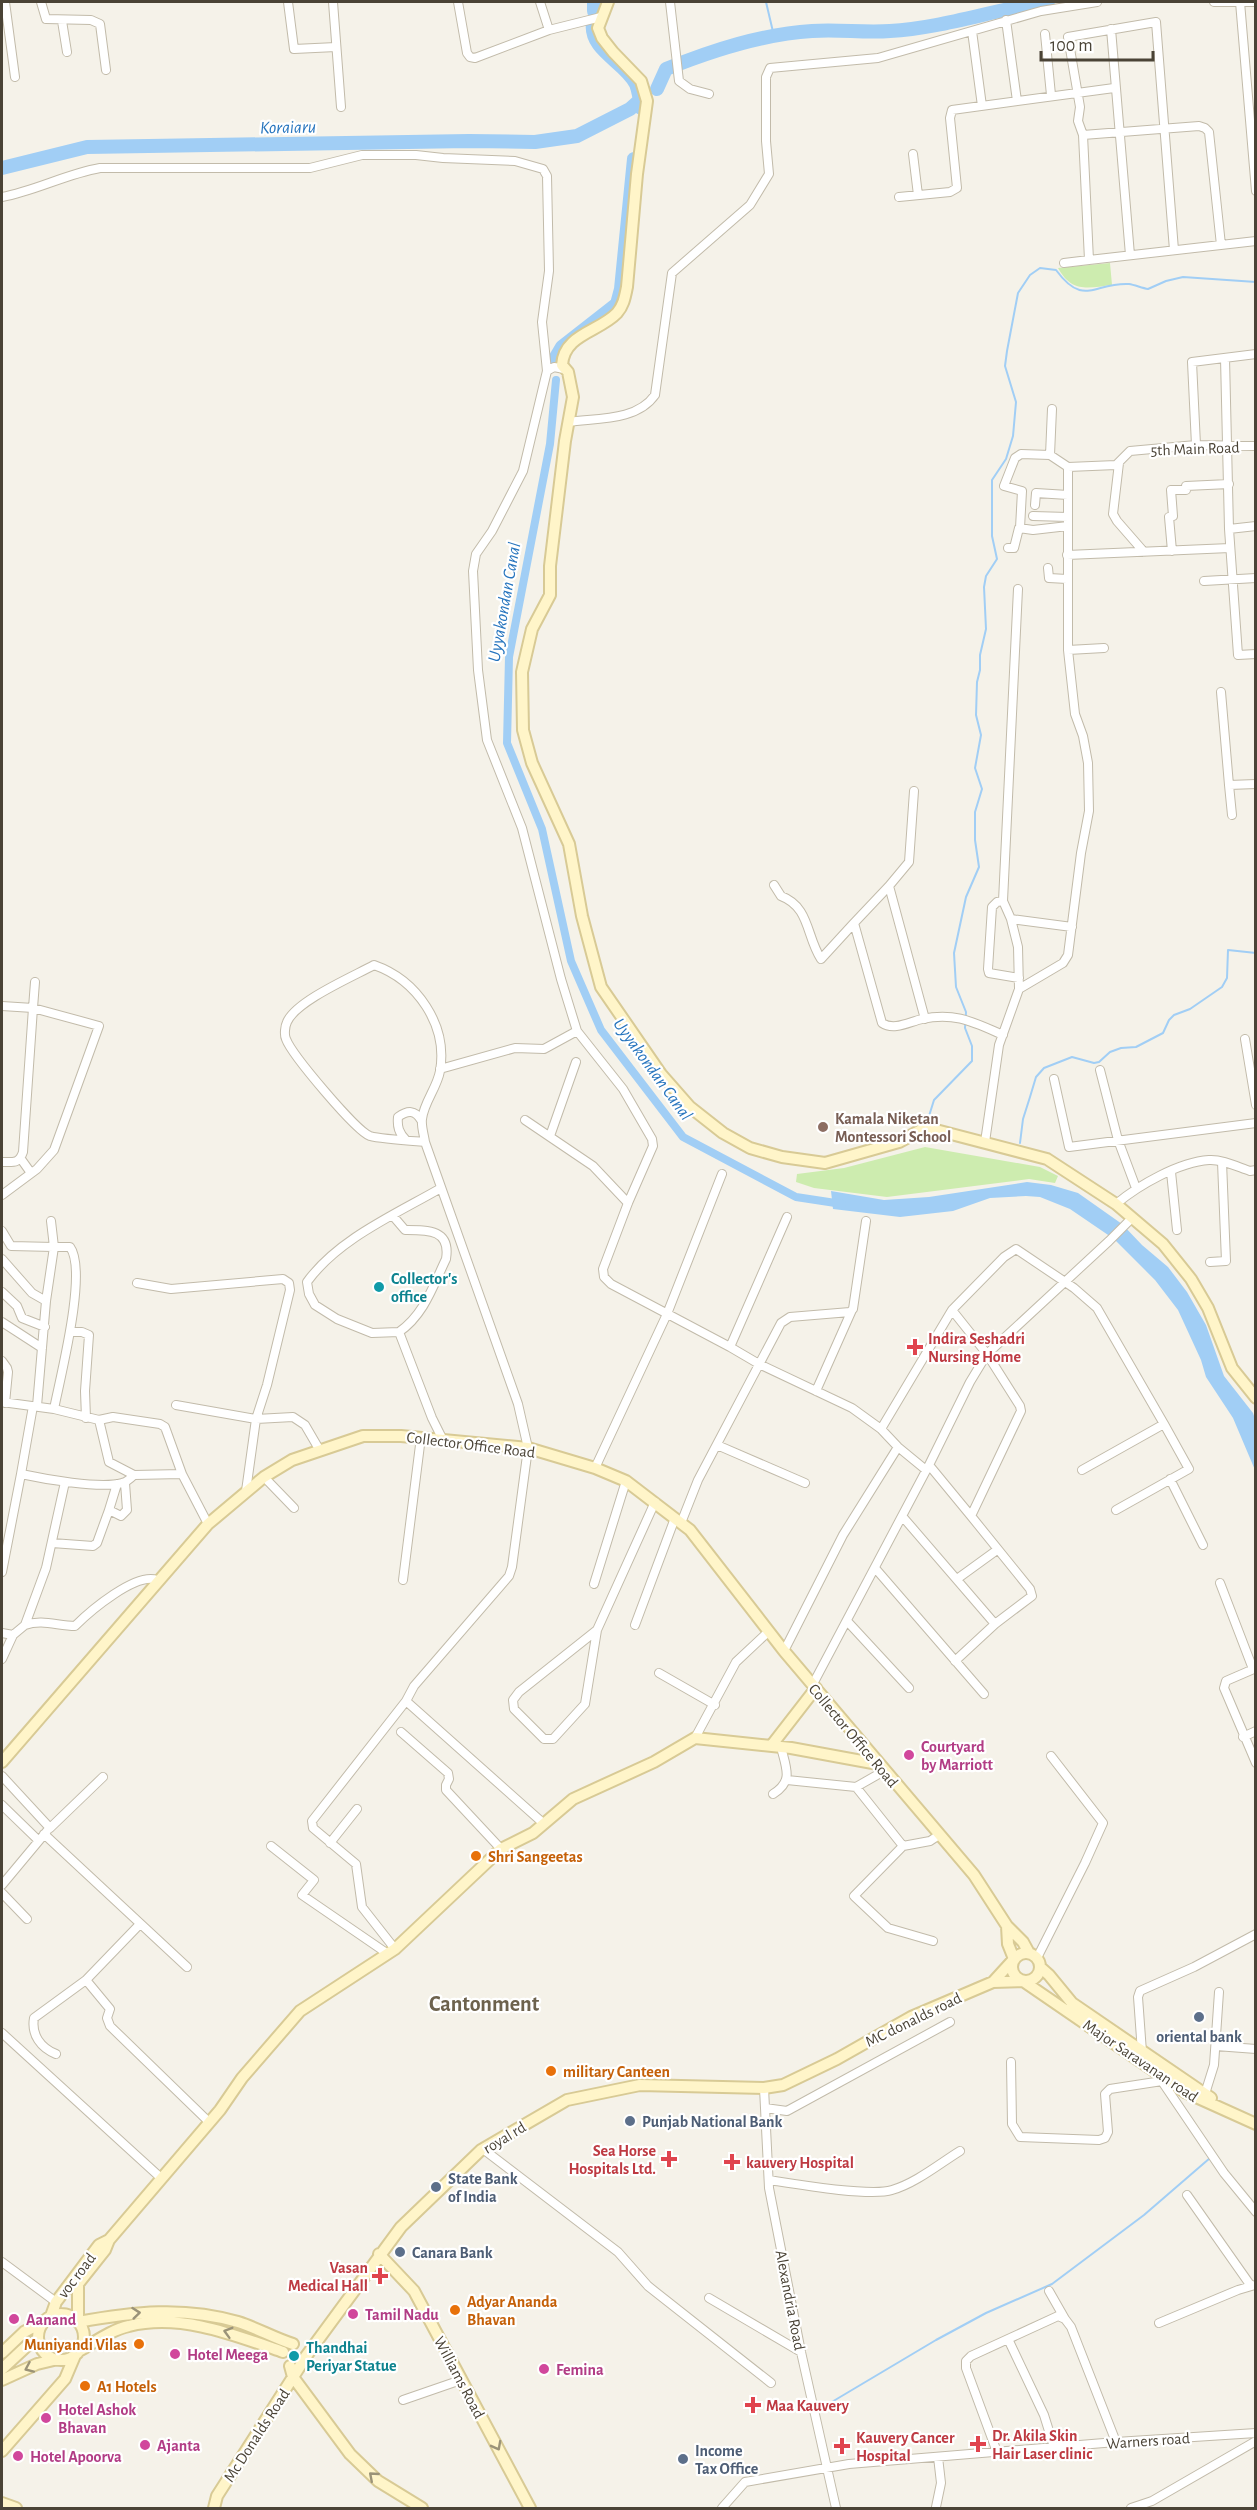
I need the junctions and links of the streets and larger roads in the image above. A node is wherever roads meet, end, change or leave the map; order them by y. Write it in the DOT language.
graph roads {
  1 [pos="5,2"];
  2 [pos="41,2"];
  3 [pos="288,2"];
  4 [pos="333,2"];
  5 [pos="458,2"];
  6 [pos="540,2"];
  7 [pos="608,2"];
  8 [pos="670,2"];
  9 [pos="1097,2"];
  10 [pos="1214,2"];
  11 [pos="1240,2"];
  12 [pos="1256,2"];
  13 [pos="601,17"];
  14 [pos="1006,20"];
  15 [pos="62,21"];
  16 [pos="1111,29"];
  17 [pos="549,30"];
  18 [pos="972,31"];
  19 [pos="1045,34"];
  20 [pos="336,46"];
  21 [pos="67,52"];
  22 [pos="106,70"];
  23 [pos="15,77"];
  24 [pos="1114,88"];
  25 [pos="1077,92"];
  26 [pos="709,94"];
  27 [pos="1051,95"];
  28 [pos="1017,101"];
  29 [pos="982,106"];
  30 [pos="341,107"];
  31 [pos="1165,129"];
  32 [pos="1120,134"];
  33 [pos="1083,135"];
  34 [pos="913,154"];
  35 [pos="1256,191"];
  36 [pos="918,195"];
  37 [pos="2,197"];
  38 [pos="899,197"];
  39 [pos="1256,241"];
  40 [pos="1221,245"];
  41 [pos="1174,250"];
  42 [pos="1130,255"];
  43 [pos="1089,260"];
  44 [pos="1064,263"];
  45 [pos="1256,354"];
  46 [pos="1225,358"];
  47 [pos="564,369"];
  48 [pos="547,371"];
  49 [pos="1052,409"];
  50 [pos="569,422"];
  51 [pos="1196,445"];
  52 [pos="1256,446"];
  53 [pos="1228,447"];
  54 [pos="1050,455"];
  55 [pos="1119,463"];
  56 [pos="1068,467"];
  57 [pos="1229,484"];
  58 [pos="1068,495"];
  59 [pos="1035,505"];
  60 [pos="1033,516"];
  61 [pos="1068,517"];
  62 [pos="1068,526"];
  63 [pos="1256,526"];
  64 [pos="1020,528"];
  65 [pos="1229,529"];
  66 [pos="1008,548"];
  67 [pos="1230,548"];
  68 [pos="1172,551"];
  69 [pos="1144,552"];
  70 [pos="1067,555"];
  71 [pos="1048,568"];
  72 [pos="1256,578"];
  73 [pos="1067,579"];
  74 [pos="1232,580"];
  75 [pos="1204,581"];
  76 [pos="1018,589"];
  77 [pos="1104,648"];
  78 [pos="1068,650"];
  79 [pos="1256,654"];
  80 [pos="1221,692"];
  81 [pos="1256,783"];
  82 [pos="1229,785"];
  83 [pos="914,791"];
  84 [pos="1232,815"];
  85 [pos="774,885"];
  86 [pos="889,886"];
  87 [pos="1003,901"];
  88 [pos="1011,919"];
  89 [pos="854,923"];
  90 [pos="1072,927"];
  91 [pos="1019,978"];
  92 [pos="34,982"];
  93 [pos="1019,989"];
  94 [pos="2,1006"];
  95 [pos="33,1008"];
  96 [pos="925,1019"];
  97 [pos="577,1031"];
  98 [pos="1003,1035"];
  99 [pos="1245,1039"];
  100 [pos="576,1062"];
  101 [pos="440,1069"];
  102 [pos="1100,1070"];
  103 [pos="1054,1079"];
  104 [pos="1256,1105"];
  105 [pos="421,1120"];
  106 [pos="525,1120"];
  107 [pos="1256,1123"];
  108 [pos="550,1136"];
  109 [pos="406,1140"];
  110 [pos="1118,1140"];
  111 [pos="425,1142"];
  112 [pos="985,1142"];
  113 [pos="21,1159"];
  114 [pos="2,1162"];
  115 [pos="1222,1162"];
  116 [pos="1256,1170"];
  117 [pos="1171,1172"];
  118 [pos="31,1173"];
  119 [pos="722,1174"];
  120 [pos="441,1188"];
  121 [pos="1136,1188"];
  122 [pos="2,1195"];
  123 [pos="628,1203"];
  124 [pos="1116,1204"];
  125 [pos="393,1216"];
  126 [pos="787,1217"];
  127 [pos="51,1221"];
  128 [pos="866,1221"];
  129 [pos="1129,1221"];
  130 [pos="1177,1230"];
  131 [pos="2,1231"];
  132 [pos="11,1246"];
  133 [pos="54,1247"];
  134 [pos="2,1257"];
  135 [pos="1210,1262"];
  136 [pos="137,1282"];
  137 [pos="1063,1282"];
  138 [pos="2,1292"];
  139 [pos="46,1301"];
  140 [pos="853,1309"];
  141 [pos="952,1310"];
  142 [pos="667,1314"];
  143 [pos="2,1322"];
  144 [pos="45,1327"];
  145 [pos="70,1332"];
  146 [pos="399,1332"];
  147 [pos="730,1347"];
  148 [pos="42,1348"];
  149 [pos="987,1354"];
  150 [pos="2,1361"];
  151 [pos="759,1364"];
  152 [pos="816,1391"];
  153 [pos="1256,1398"];
  154 [pos="3,1403"];
  155 [pos="176,1405"];
  156 [pos="35,1406"];
  157 [pos="54,1409"];
  158 [pos="86,1418"];
  159 [pos="256,1419"];
  160 [pos="99,1420"];
  161 [pos="1164,1424"];
  162 [pos="881,1429"];
  163 [pos="421,1437"];
  164 [pos="443,1440"];
  165 [pos="717,1445"];
  166 [pos="898,1447"];
  167 [pos="528,1448"];
  168 [pos="319,1449"];
  169 [pos="927,1467"];
  170 [pos="595,1468"];
  171 [pos="1082,1470"];
  172 [pos="21,1474"];
  173 [pos="182,1474"];
  174 [pos="134,1475"];
  175 [pos="264,1477"];
  176 [pos="1170,1479"];
  177 [pos="626,1481"];
  178 [pos="65,1482"];
  179 [pos="121,1483"];
  180 [pos="805,1483"];
  181 [pos="246,1491"];
  182 [pos="656,1502"];
  183 [pos="294,1508"];
  184 [pos="109,1510"];
  185 [pos="1116,1510"];
  186 [pos="902,1516"];
  187 [pos="971,1516"];
  188 [pos="678,1520"];
  189 [pos="208,1524"];
  190 [pos="52,1543"];
  191 [pos="1203,1545"];
  192 [pos="997,1550"];
  193 [pos="875,1568"];
  194 [pos="2,1572"];
  195 [pos="157,1580"];
  196 [pos="403,1580"];
  197 [pos="957,1580"];
  198 [pos="1220,1583"];
  199 [pos="594,1584"];
  200 [pos="847,1621"];
  201 [pos="995,1624"];
  202 [pos="25,1625"];
  203 [pos="635,1625"];
  204 [pos="597,1630"];
  205 [pos="2,1632"];
  206 [pos="768,1632"];
  207 [pos="13,1635"];
  208 [pos="784,1651"];
  209 [pos="2,1659"];
  210 [pos="955,1661"];
  211 [pos="1254,1668"];
  212 [pos="659,1673"];
  213 [pos="814,1686"];
  214 [pos="909,1688"];
  215 [pos="984,1694"];
  216 [pos="406,1701"];
  217 [pos="715,1705"];
  218 [pos="1256,1731"];
  219 [pos="401,1732"];
  220 [pos="1243,1737"];
  221 [pos="695,1738"];
  222 [pos="776,1747"];
  223 [pos="1051,1756"];
  224 [pos="2,1762"];
  225 [pos="1256,1763"];
  226 [pos="881,1767"];
  227 [pos="2,1776"];
  228 [pos="103,1777"];
  229 [pos="787,1780"];
  230 [pos="856,1787"];
  231 [pos="773,1794"];
  232 [pos="2,1805"];
  233 [pos="357,1809"];
  234 [pos="543,1823"];
  235 [pos="44,1834"];
  236 [pos="939,1835"];
  237 [pos="330,1843"];
  238 [pos="271,1846"];
  239 [pos="903,1846"];
  240 [pos="501,1849"];
  241 [pos="2,1885"];
  242 [pos="2,1893"];
  243 [pos="27,1919"];
  244 [pos="140,1924"];
  245 [pos="1007,1926"];
  246 [pos="1256,1934"];
  247 [pos="933,1941"];
  248 [pos="392,1952"];
  249 [pos="1014,1959"];
  250 [pos="1035,1959"];
  251 [pos="187,1967"];
  252 [pos="86,1980"];
  253 [pos="1023,1981"];
  254 [pos="993,1982"];
  255 [pos="1219,1992"];
  256 [pos="950,2022"];
  257 [pos="2,2033"];
  258 [pos="1216,2046"];
  259 [pos="1256,2049"];
  260 [pos="1140,2050"];
  261 [pos="56,2054"];
  262 [pos="1011,2062"];
  263 [pos="1154,2070"];
  264 [pos="1162,2081"];
  265 [pos="764,2088"];
  266 [pos="1203,2098"];
  267 [pos="765,2108"];
  268 [pos="1256,2116"];
  269 [pos="209,2122"];
  270 [pos="1256,2124"];
  271 [pos="483,2149"];
  272 [pos="960,2151"];
  273 [pos="161,2178"];
  274 [pos="769,2180"];
  275 [pos="1187,2196"];
  276 [pos="1256,2212"];
  277 [pos="109,2240"];
  278 [pos="379,2254"];
  279 [pos="2,2262"];
  280 [pos="1253,2285"];
  281 [pos="1049,2291"];
  282 [pos="709,2298"];
  283 [pos="56,2302"];
  284 [pos="1065,2319"];
  285 [pos="45,2321"];
  286 [pos="78,2322"];
  287 [pos="1159,2323"];
  288 [pos="321,2335"];
  289 [pos="1008,2339"];
  290 [pos="32,2342"];
  291 [pos="295,2344"];
  292 [pos="78,2352"];
  293 [pos="283,2352"];
  294 [pos="801,2352"];
  295 [pos="2,2353"];
  296 [pos="58,2359"];
  297 [pos="2,2360"];
  298 [pos="303,2361"];
  299 [pos="2,2368"];
  300 [pos="291,2372"];
  301 [pos="2,2380"];
  302 [pos="461,2380"];
  303 [pos="771,2383"];
  304 [pos="403,2400"];
  305 [pos="1256,2433"];
  306 [pos="1256,2441"];
  307 [pos="1116,2442"];
  308 [pos="1054,2447"];
  309 [pos="2,2451"];
  310 [pos="998,2452"];
  311 [pos="938,2457"];
  312 [pos="827,2469"];
  313 [pos="2,2503"];
  314 [pos="936,2507"];
  315 [pos="16,2508"];
  316 [pos="214,2508"];
  317 [pos="422,2508"];
  318 [pos="530,2508"];
  319 [pos="722,2508"];
  320 [pos="836,2508"];
  321 [pos="1131,2508"];
  1 -- 23 [label="street"];
  2 -- 15 [label="street"];
  3 -- 20 [label="street"];
  4 -- 20 [label="street"];
  5 -- 17 [label="street"];
  6 -- 17 [label="street"];
  7 -- 13 [label="street"];
  8 -- 26 [label="street"];
  9 -- 14 [label="street"];
  10 -- 11 [label="street"];
  11 -- 12 [label="street"];
  11 -- 35 [label="street"];
  13 -- 17 [label="street"];
  13 -- 47 [label="street"];
  14 -- 18 [label="street"];
  14 -- 28 [label="street"];
  15 -- 21 [label="street"];
  15 -- 22 [label="street"];
  16 -- 24 [label="street"];
  16 -- 25 [label="street"];
  16 -- 31 [label="street"];
  18 -- 29 [label="street"];
  18 -- 50 [label="street"];
  19 -- 27 [label="street"];
  20 -- 30 [label="street"];
  24 -- 25 [label="street"];
  24 -- 32 [label="street"];
  25 -- 27 [label="street"];
  25 -- 33 [label="street"];
  27 -- 28 [label="street"];
  28 -- 29 [label="street"];
  29 -- 36 [label="street"];
  31 -- 32 [label="street"];
  31 -- 40 [label="street"];
  31 -- 41 [label="street"];
  32 -- 33 [label="street"];
  32 -- 42 [label="street"];
  33 -- 43 [label="street"];
  34 -- 36 [label="street"];
  36 -- 38 [label="street"];
  37 -- 48 [label="street"];
  39 -- 40 [label="street"];
  40 -- 41 [label="street"];
  41 -- 42 [label="street"];
  42 -- 43 [label="street"];
  43 -- 44 [label="street"];
  45 -- 46 [label="street"];
  46 -- 51 [label="street"];
  46 -- 53 [label="street"];
  47 -- 48 [label="street"];
  47 -- 50 [label="street"];
  48 -- 97 [label="street"];
  49 -- 54 [label="street"];
  50 -- 112 [label="street"];
  51 -- 53 [label="street, 5th Main Road"];
  51 -- 55 [label="street, 5th Main Road"];
  52 -- 53 [label="street, 5th Main Road"];
  53 -- 57 [label="street"];
  54 -- 56 [label="street"];
  54 -- 64 [label="street"];
  55 -- 56 [label="street, 5th Main Road"];
  55 -- 69 [label="street"];
  56 -- 58 [label="street"];
  57 -- 65 [label="street"];
  57 -- 68 [label="street"];
  58 -- 59 [label="street"];
  58 -- 61 [label="street"];
  60 -- 61 [label="street"];
  61 -- 62 [label="street"];
  62 -- 64 [label="street"];
  62 -- 70 [label="street"];
  63 -- 65 [label="street"];
  64 -- 66 [label="street"];
  65 -- 67 [label="street"];
  67 -- 68 [label="street"];
  67 -- 74 [label="street"];
  68 -- 69 [label="street"];
  69 -- 70 [label="street"];
  70 -- 73 [label="street"];
  71 -- 73 [label="street"];
  72 -- 74 [label="street"];
  73 -- 78 [label="street"];
  74 -- 75 [label="street"];
  74 -- 79 [label="street"];
  76 -- 87 [label="street"];
  77 -- 78 [label="street"];
  78 -- 90 [label="street"];
  80 -- 82 [label="street"];
  81 -- 82 [label="street"];
  82 -- 84 [label="street"];
  83 -- 86 [label="street"];
  85 -- 89 [label="street"];
  86 -- 89 [label="street"];
  86 -- 96 [label="street"];
  87 -- 88 [label="street"];
  87 -- 91 [label="street"];
  88 -- 90 [label="street"];
  88 -- 91 [label="street"];
  89 -- 96 [label="street"];
  90 -- 93 [label="street"];
  91 -- 93 [label="street"];
  92 -- 95 [label="street"];
  93 -- 98 [label="street"];
  94 -- 95 [label="street"];
  95 -- 113 [label="street"];
  95 -- 118 [label="street"];
  96 -- 98 [label="street"];
  97 -- 101 [label="street"];
  97 -- 123 [label="street"];
  98 -- 112 [label="street"];
  99 -- 104 [label="street"];
  100 -- 108 [label="street"];
  101 -- 105 [label="street"];
  101 -- 109 [label="street"];
  102 -- 110 [label="street"];
  103 -- 110 [label="street"];
  105 -- 109 [label="street"];
  105 -- 111 [label="street"];
  106 -- 108 [label="street"];
  107 -- 110 [label="street"];
  108 -- 123 [label="street"];
  109 -- 111 [label="street"];
  110 -- 121 [label="street"];
  111 -- 120 [label="street"];
  112 -- 124 [label="street"];
  113 -- 114 [label="street"];
  113 -- 118 [label="street"];
  115 -- 116 [label="street"];
  115 -- 117 [label="street"];
  115 -- 135 [label="street"];
  117 -- 121 [label="street"];
  117 -- 130 [label="street"];
  118 -- 122 [label="street"];
  119 -- 142 [label="street"];
  120 -- 125 [label="street"];
  120 -- 167 [label="street"];
  121 -- 124 [label="street"];
  123 -- 142 [label="street"];
  124 -- 129 [label="street"];
  125 -- 146 [label="street"];
  125 -- 146 [label="street"];
  126 -- 147 [label="street"];
  127 -- 133 [label="street"];
  128 -- 140 [label="street"];
  129 -- 137 [label="street"];
  129 -- 153 [label="street"];
  131 -- 132 [label="street"];
  132 -- 133 [label="street"];
  132 -- 134 [label="street"];
  133 -- 139 [label="street"];
  133 -- 145 [label="street"];
  134 -- 139 [label="street"];
  136 -- 159 [label="street"];
  137 -- 141 [label="street"];
  137 -- 149 [label="street"];
  137 -- 161 [label="street"];
  138 -- 144 [label="street"];
  139 -- 144 [label="street"];
  140 -- 151 [label="street"];
  140 -- 152 [label="street"];
  141 -- 149 [label="street"];
  141 -- 162 [label="street"];
  142 -- 147 [label="street"];
  142 -- 170 [label="street"];
  143 -- 148 [label="street"];
  144 -- 148 [label="street"];
  145 -- 157 [label="street"];
  145 -- 158 [label="street"];
  146 -- 164 [label="street"];
  147 -- 151 [label="street"];
  148 -- 156 [label="street"];
  149 -- 169 [label="street"];
  149 -- 187 [label="street"];
  150 -- 154 [label="street"];
  151 -- 152 [label="street"];
  151 -- 165 [label="street"];
  152 -- 162 [label="street"];
  154 -- 156 [label="street"];
  155 -- 159 [label="street"];
  156 -- 157 [label="street"];
  156 -- 172 [label="street"];
  157 -- 158 [label="street"];
  158 -- 160 [label="street"];
  159 -- 168 [label="street"];
  159 -- 181 [label="street"];
  160 -- 173 [label="street"];
  160 -- 174 [label="street"];
  161 -- 171 [label="street"];
  161 -- 176 [label="street"];
  162 -- 166 [label="street"];
  163 -- 164 [label="street, Collector Office Road"];
  163 -- 168 [label="street, Collector Office Road"];
  163 -- 196 [label="street"];
  164 -- 167 [label="street, Collector Office Road"];
  165 -- 180 [label="street"];
  165 -- 188 [label="street"];
  166 -- 169 [label="street"];
  166 -- 208 [label="street"];
  167 -- 170 [label="street, Collector Office Road"];
  167 -- 216 [label="street"];
  168 -- 175 [label="street, Collector Office Road"];
  169 -- 186 [label="street"];
  169 -- 187 [label="street"];
  170 -- 177 [label="street, Collector Office Road"];
  172 -- 178 [label="street"];
  172 -- 194 [label="street"];
  173 -- 174 [label="street"];
  173 -- 189 [label="street"];
  174 -- 179 [label="street"];
  175 -- 181 [label="street, Collector Office Road"];
  175 -- 183 [label="street"];
  176 -- 185 [label="street"];
  176 -- 191 [label="street"];
  177 -- 182 [label="street, Collector Office Road"];
  177 -- 199 [label="street"];
  178 -- 179 [label="street"];
  178 -- 190 [label="street"];
  179 -- 184 [label="street"];
  179 -- 184 [label="street"];
  181 -- 189 [label="street, Collector Office Road"];
  182 -- 188 [label="street, Collector Office Road"];
  182 -- 204 [label="street"];
  184 -- 190 [label="street"];
  186 -- 193 [label="street"];
  186 -- 197 [label="street"];
  187 -- 192 [label="street"];
  188 -- 203 [label="street"];
  188 -- 206 [label="street, Collector Office Road"];
  189 -- 195 [label="street, Collector Office Road"];
  190 -- 202 [label="street"];
  192 -- 197 [label="street"];
  192 -- 201 [label="street"];
  193 -- 200 [label="street"];
  193 -- 210 [label="street"];
  195 -- 202 [label="street"];
  195 -- 224 [label="street, Collector Office Road"];
  197 -- 201 [label="street"];
  198 -- 211 [label="street"];
  200 -- 213 [label="street"];
  200 -- 214 [label="street"];
  201 -- 210 [label="street"];
  202 -- 207 [label="street"];
  204 -- 204 [label="street"];
  205 -- 207 [label="street"];
  206 -- 208 [label="street, Collector Office Road"];
  206 -- 217 [label="street"];
  207 -- 209 [label="street"];
  208 -- 213 [label="street, Collector Office Road"];
  210 -- 215 [label="street"];
  211 -- 220 [label="street"];
  212 -- 217 [label="street"];
  213 -- 222 [label="street"];
  213 -- 226 [label="street, Collector Office Road"];
  216 -- 234 [label="street"];
  216 -- 237 [label="street"];
  217 -- 221 [label="street"];
  218 -- 220 [label="street"];
  219 -- 240 [label="street"];
  220 -- 225 [label="street"];
  221 -- 222 [label="street"];
  221 -- 234 [label="street, voc road"];
  222 -- 226 [label="street"];
  222 -- 229 [label="street"];
  223 -- 250 [label="street"];
  226 -- 230 [label="street"];
  226 -- 236 [label="street, Collector Office Road"];
  227 -- 235 [label="street"];
  228 -- 235 [label="street"];
  229 -- 230 [label="street"];
  229 -- 231 [label="street"];
  230 -- 239 [label="street"];
  232 -- 235 [label="street"];
  233 -- 237 [label="street"];
  234 -- 240 [label="street, voc road"];
  235 -- 241 [label="street"];
  235 -- 244 [label="street"];
  236 -- 239 [label="street"];
  236 -- 245 [label="street, Collector Office Road"];
  237 -- 248 [label="street"];
  238 -- 248 [label="street"];
  239 -- 247 [label="street"];
  240 -- 248 [label="street, voc road"];
  242 -- 243 [label="street"];
  244 -- 251 [label="street"];
  244 -- 252 [label="street"];
  245 -- 249 [label="street"];
  245 -- 250 [label="street, Collector Office Road"];
  246 -- 260 [label="street"];
  248 -- 269 [label="street, voc road"];
  249 -- 250 [label="street"];
  249 -- 253 [label="street"];
  249 -- 254 [label="street"];
  250 -- 253 [label="street"];
  250 -- 260 [label="street, Collector Office Road"];
  252 -- 261 [label="street"];
  252 -- 269 [label="street"];
  253 -- 254 [label="street, MC donalds road"];
  253 -- 263 [label="street, Major Saravanan road"];
  254 -- 265 [label="street, MC donalds road"];
  255 -- 258 [label="street"];
  256 -- 267 [label="street"];
  257 -- 273 [label="street"];
  258 -- 259 [label="street"];
  258 -- 266 [label="street"];
  260 -- 263 [label="street"];
  260 -- 266 [label="street"];
  262 -- 264 [label="street"];
  263 -- 264 [label="street"];
  263 -- 266 [label="street, Major Saravanan road"];
  264 -- 276 [label="street"];
  265 -- 267 [label="street, Alexandria Road"];
  265 -- 271 [label="street, royal rd"];
  266 -- 268 [label="street"];
  266 -- 270 [label="street, Major Saravanan road"];
  267 -- 274 [label="street, Alexandria Road"];
  269 -- 273 [label="street, voc road"];
  271 -- 278 [label="street, royal rd"];
  271 -- 303 [label="street"];
  272 -- 274 [label="street"];
  273 -- 277 [label="street, voc road"];
  274 -- 294 [label="street, Alexandria Road"];
  275 -- 280 [label="street"];
  277 -- 283 [label="street, voc road"];
  277 -- 286 [label="street, voc road"];
  278 -- 288 [label="street, royal rd"];
  278 -- 302 [label="street, Williams Road"];
  279 -- 283 [label="street"];
  280 -- 287 [label="street"];
  281 -- 284 [label="street"];
  282 -- 294 [label="street"];
  283 -- 285 [label="street, voc road"];
  284 -- 289 [label="street"];
  284 -- 307 [label="street"];
  285 -- 286 [label="street"];
  285 -- 290 [label="street"];
  285 -- 295 [label="street"];
  286 -- 291 [label="street, one-way"];
  286 -- 292 [label="street"];
  288 -- 291 [label="street"];
  288 -- 298 [label="street, Mc Donalds Road"];
  289 -- 308 [label="street"];
  289 -- 310 [label="street"];
  290 -- 296 [label="street"];
  290 -- 297 [label="street"];
  290 -- 299 [label="street"];
  291 -- 293 [label="street"];
  291 -- 298 [label="street"];
  293 -- 292 [label="street, one-way"];
  292 -- 296 [label="street"];
  292 -- 309 [label="street"];
  293 -- 300 [label="street"];
  294 -- 312 [label="street, Alexandria Road"];
  296 -- 301 [label="street, one-way"];
  298 -- 300 [label="street, Mc Donalds Road"];
  300 -- 316 [label="street, Mc Donalds Road"];
  317 -- 300 [label="street, one-way"];
  302 -- 304 [label="street"];
  302 -- 318 [label="street, Williams Road, one-way"];
  305 -- 307 [label="street, Warners road"];
  306 -- 321 [label="street"];
  307 -- 308 [label="street, Warners road"];
  308 -- 310 [label="street, Warners road"];
  310 -- 311 [label="street, Warners road"];
  311 -- 312 [label="street, Warners road"];
  311 -- 314 [label="street"];
  312 -- 319 [label="street, Warners road"];
  312 -- 320 [label="street, Alexandria Road"];
  313 -- 315 [label="street"];
}
